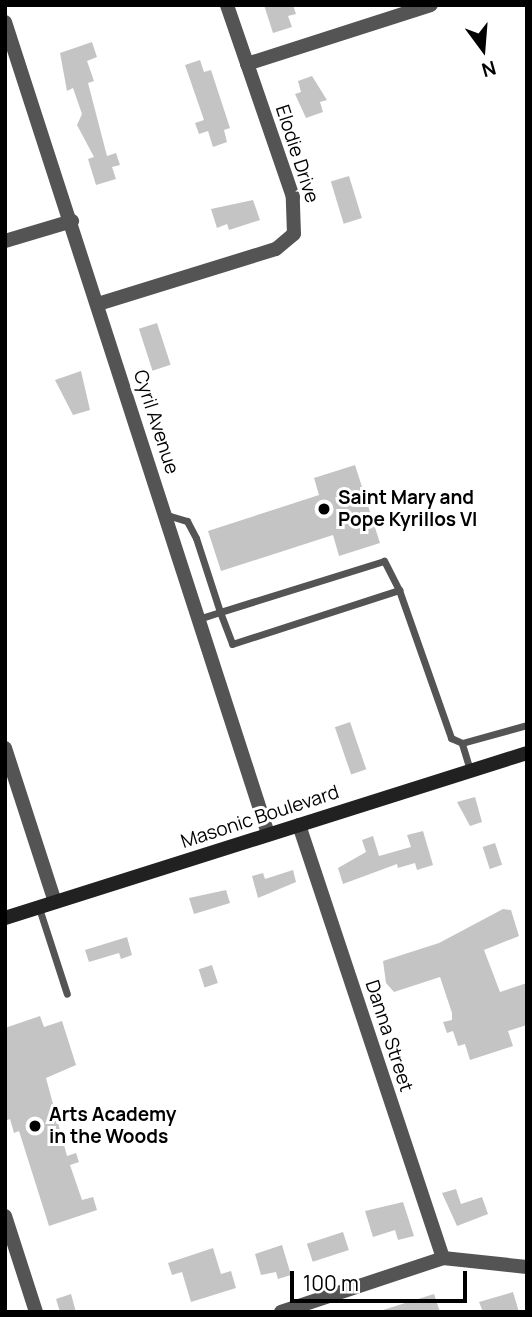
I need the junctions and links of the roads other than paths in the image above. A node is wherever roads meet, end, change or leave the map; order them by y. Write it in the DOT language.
graph roads {
  1 [pos="227,5"];
  2 [pos="431,5"];
  3 [pos="5,22"];
  4 [pos="247,64"];
  5 [pos="72,221"];
  6 [pos="5,241"];
  7 [pos="98,304"];
  8 [pos="167,514"];
  9 [pos="399,590"];
  10 [pos="220,612"];
  11 [pos="201,618"];
  12 [pos="527,725"];
  13 [pos="462,743"];
  14 [pos="5,748"];
  15 [pos="527,752"];
  16 [pos="470,770"];
  17 [pos="299,825"];
  18 [pos="268,834"];
  19 [pos="55,902"];
  20 [pos="39,907"];
  21 [pos="5,918"];
  22 [pos="67,995"];
  23 [pos="5,1216"];
  24 [pos="443,1258"];
  25 [pos="527,1267"];
  26 [pos="36,1312"];
  27 [pos="281,1312"];
  1 -- 4 [label="street, Elodie Drive"];
  2 -- 4 [label="street"];
  3 -- 5 [label="street, Cyril Avenue"];
  4 -- 7 [label="street, Elodie Drive"];
  5 -- 6 [label="street"];
  5 -- 7 [label="street, Cyril Avenue"];
  7 -- 8 [label="street, Cyril Avenue"];
  8 -- 10 [label="lane"];
  8 -- 11 [label="street, Cyril Avenue"];
  9 -- 10 [label="lane"];
  9 -- 10 [label="lane"];
  9 -- 13 [label="lane"];
  10 -- 11 [label="lane"];
  11 -- 18 [label="street, Cyril Avenue"];
  12 -- 13 [label="lane"];
  13 -- 16 [label="lane"];
  14 -- 19 [label="street"];
  15 -- 16 [label="street, Masonic Boulevard"];
  16 -- 17 [label="street, Masonic Boulevard"];
  17 -- 18 [label="street, Masonic Boulevard"];
  17 -- 24 [label="street, Danna Street"];
  18 -- 19 [label="street, Masonic Boulevard"];
  19 -- 20 [label="street, Masonic Boulevard"];
  20 -- 21 [label="street, Masonic Boulevard"];
  20 -- 22 [label="lane"];
  23 -- 26 [label="street"];
  24 -- 25 [label="street"];
  24 -- 27 [label="street"];
}
